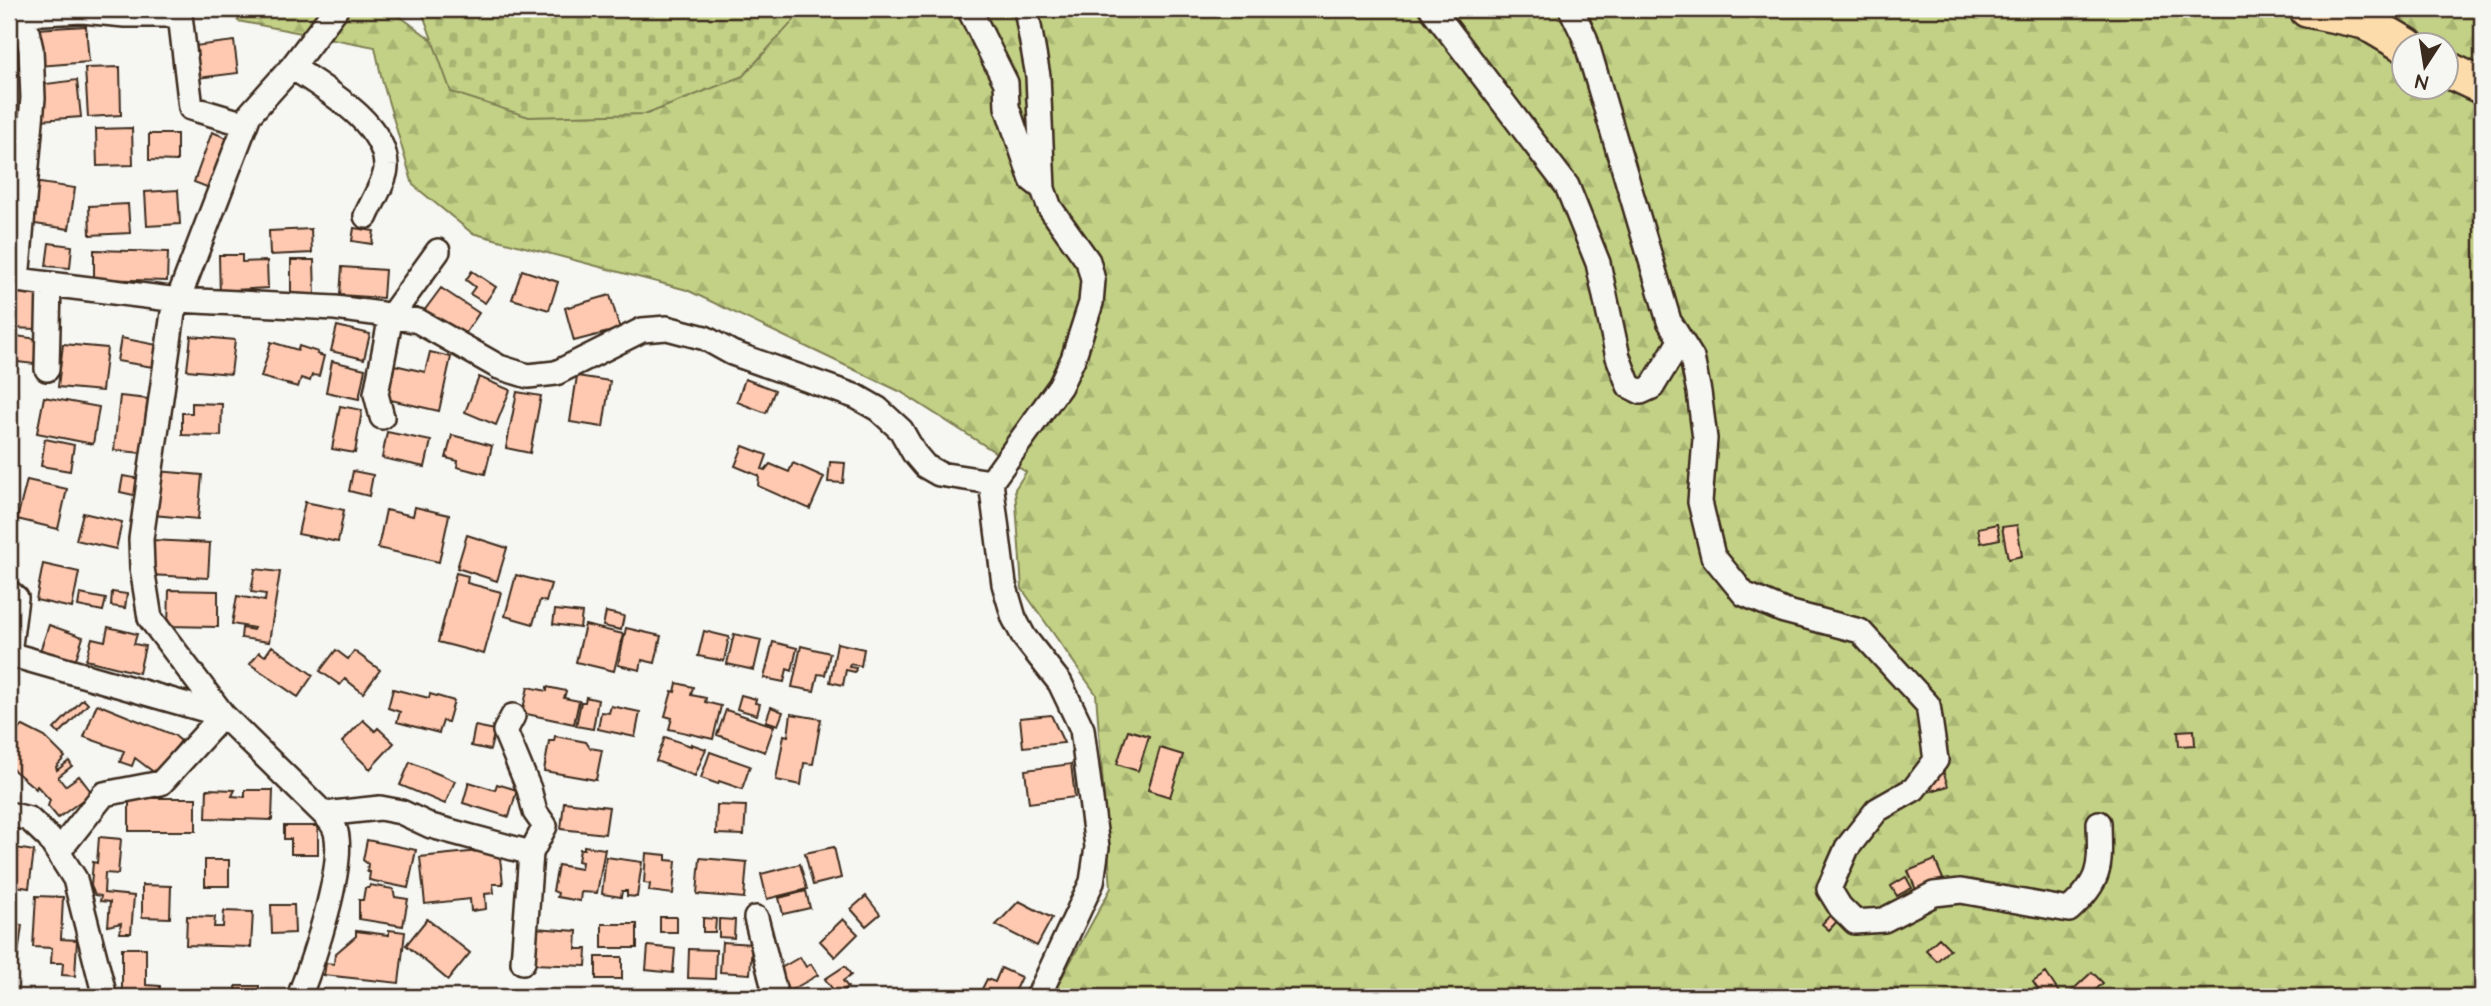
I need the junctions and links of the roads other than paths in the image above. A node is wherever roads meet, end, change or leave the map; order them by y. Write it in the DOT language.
graph roads {
  1 [pos="336,9"];
  2 [pos="969,9"];
  3 [pos="1026,9"];
  4 [pos="1432,9"];
  5 [pos="1571,9"];
  6 [pos="2307,9"];
  7 [pos="22,11"];
  8 [pos="2390,36"];
  9 [pos="292,66"];
  10 [pos="2460,76"];
  11 [pos="2482,86"];
  12 [pos="245,124"];
  13 [pos="18,165"];
  14 [pos="1043,189"];
  15 [pos="366,216"];
  16 [pos="438,251"];
  17 [pos="13,280"];
  18 [pos="50,284"];
  19 [pos="178,300"];
  20 [pos="391,316"];
  21 [pos="1681,341"];
  22 [pos="47,369"];
  23 [pos="382,417"];
  24 [pos="991,482"];
  25 [pos="9,592"];
  26 [pos="9,654"];
  27 [pos="223,715"];
  28 [pos="513,716"];
  29 [pos="9,814"];
  30 [pos="324,814"];
  31 [pos="2099,823"];
  32 [pos="58,852"];
  33 [pos="531,853"];
  34 [pos="756,918"];
  35 [pos="523,962"];
  36 [pos="106,997"];
  37 [pos="299,997"];
  38 [pos="776,997"];
  39 [pos="1038,997"];
  1 -- 9 [label="street"];
  2 -- 14 [label="street"];
  3 -- 14 [label="street"];
  4 -- 21 [label="street"];
  5 -- 21 [label="street"];
  6 -- 8 [label="main road"];
  7 -- 12 [label="street"];
  7 -- 13 [label="street"];
  9 -- 12 [label="street"];
  9 -- 15 [label="street"];
  10 -- 11 [label="main road"];
  12 -- 19 [label="street"];
  13 -- 17 [label="street"];
  14 -- 24 [label="street"];
  16 -- 20 [label="street"];
  17 -- 18 [label="street"];
  18 -- 19 [label="street"];
  18 -- 22 [label="street"];
  19 -- 20 [label="street"];
  19 -- 27 [label="street"];
  20 -- 23 [label="street"];
  20 -- 24 [label="street"];
  21 -- 31 [label="street"];
  24 -- 39 [label="street"];
  25 -- 26 [label="street"];
  26 -- 27 [label="street"];
  27 -- 30 [label="street"];
  27 -- 32 [label="street"];
  28 -- 33 [label="street"];
  29 -- 32 [label="street"];
  30 -- 33 [label="street"];
  30 -- 37 [label="street"];
  32 -- 36 [label="street"];
  33 -- 35 [label="street"];
  34 -- 38 [label="street"];
}
